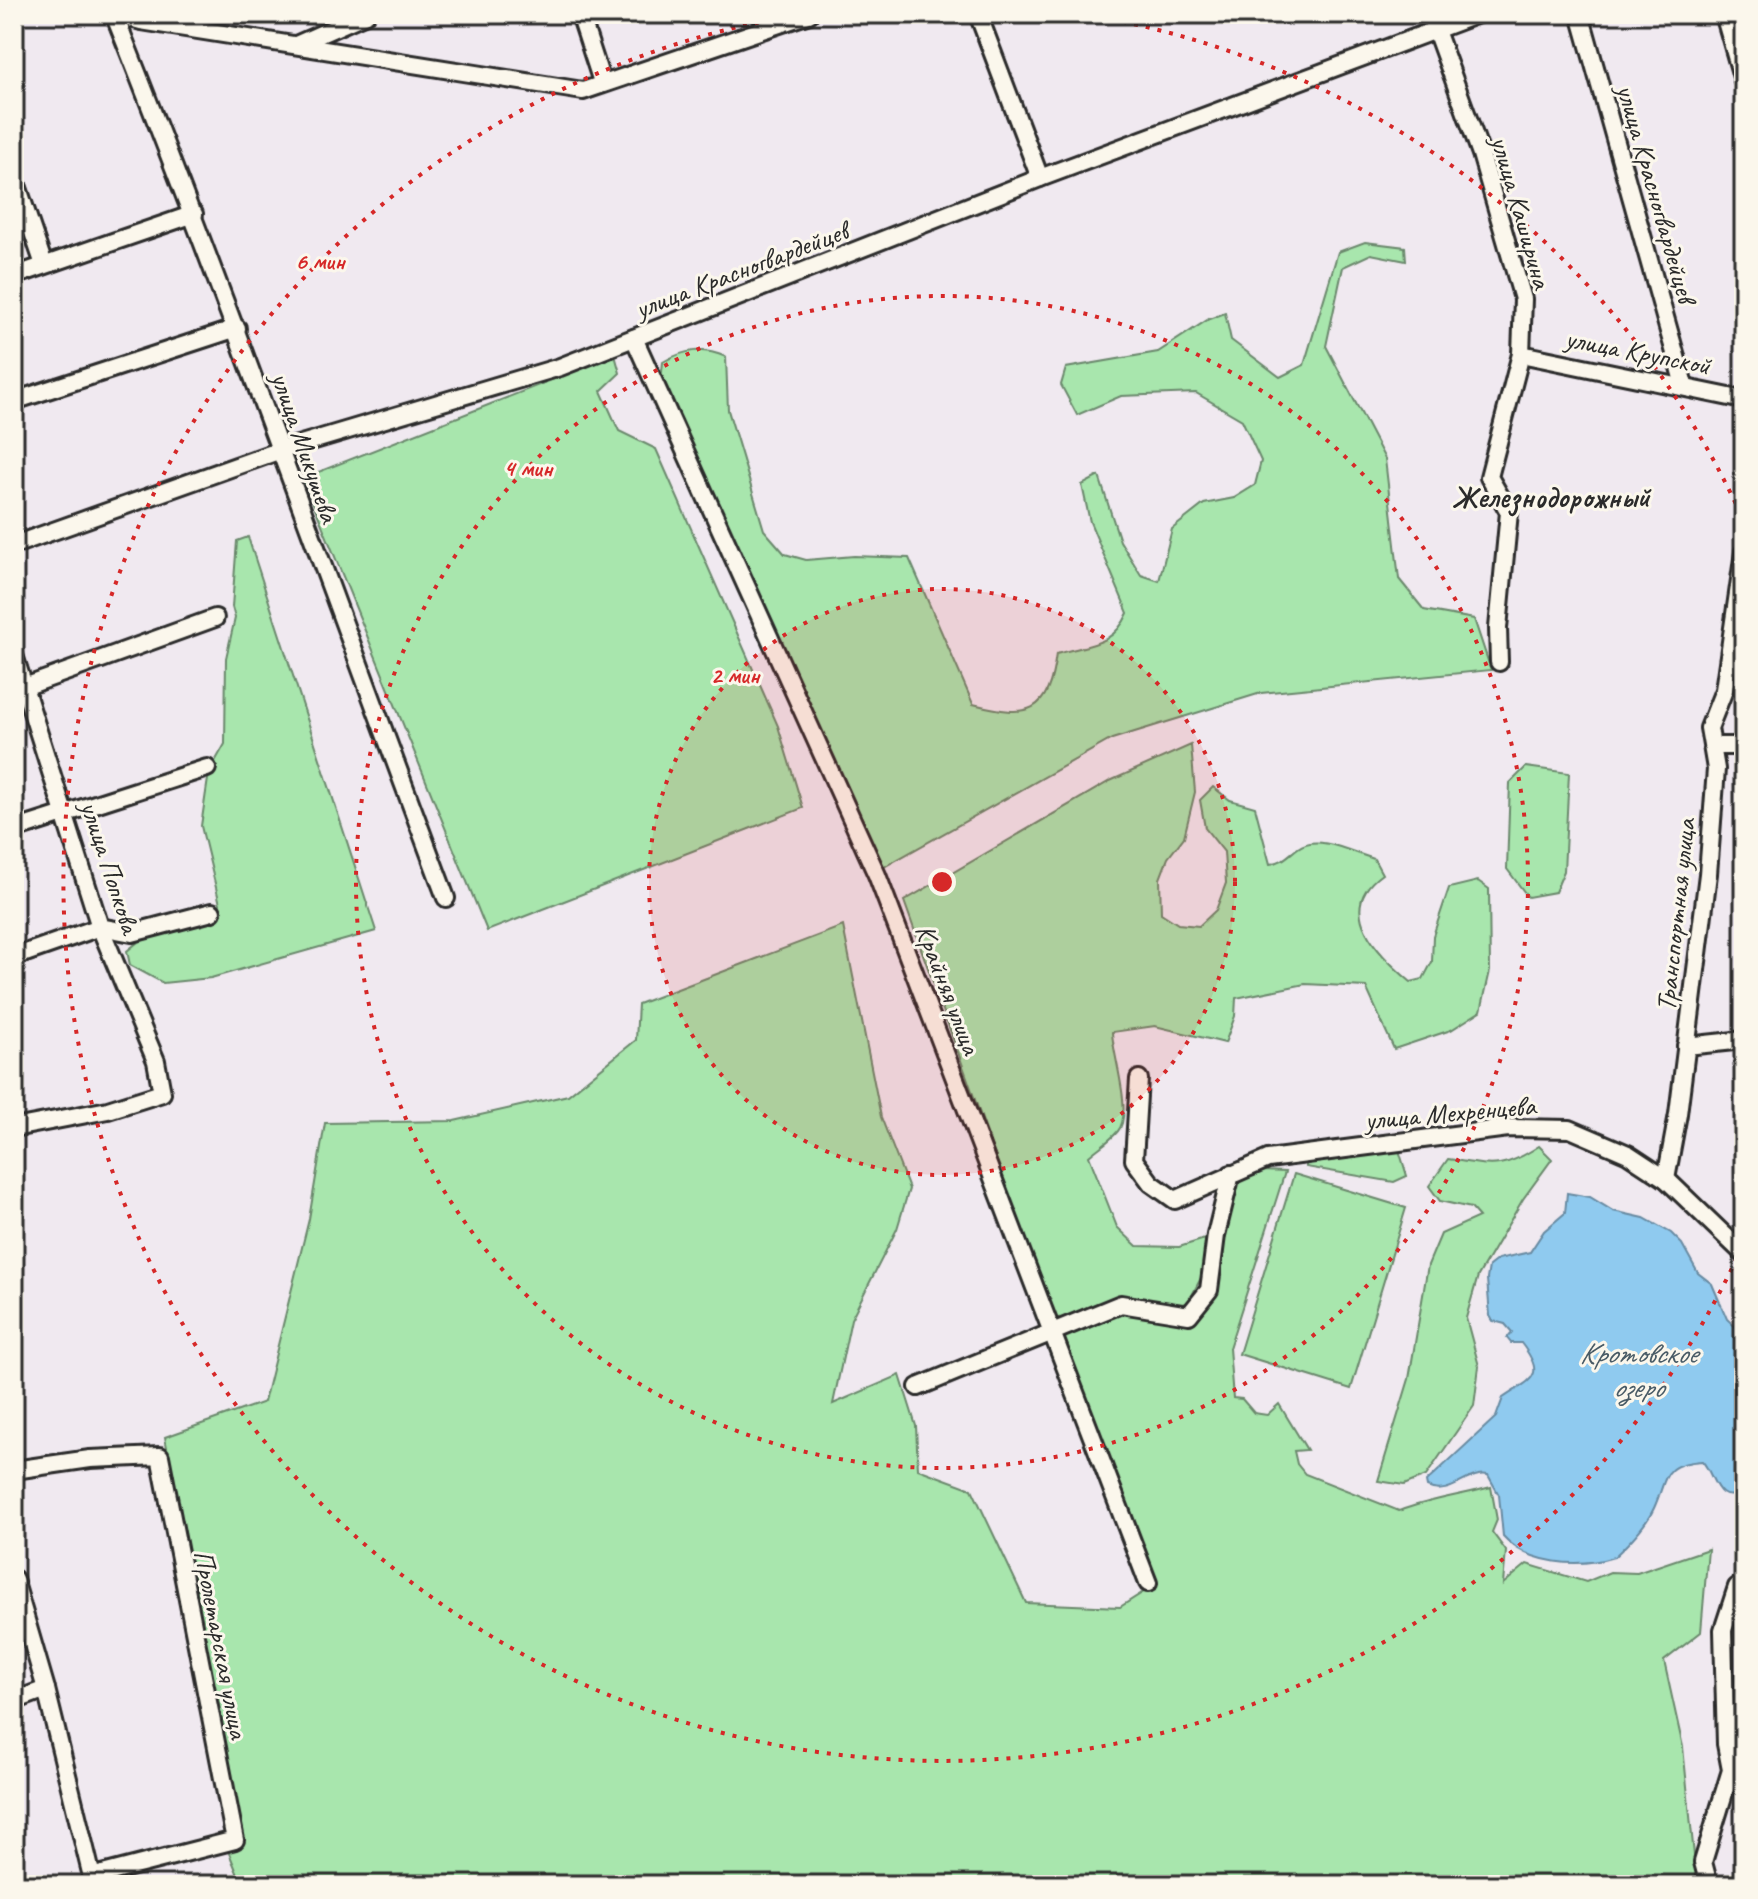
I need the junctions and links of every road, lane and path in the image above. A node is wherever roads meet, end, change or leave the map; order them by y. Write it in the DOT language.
graph roads {
  1 [pos="115,14"];
  2 [pos="366,14"];
  3 [pos="580,14"];
  4 [pos="809,14"];
  5 [pos="978,14"];
  6 [pos="1478,14"];
  7 [pos="1580,14"];
  8 [pos="1724,14"];
  9 [pos="162,18"];
  10 [pos="1432,21"];
  11 [pos="297,44"];
  12 [pos="602,82"];
  13 [pos="1744,84"];
  14 [pos="14,176"];
  15 [pos="1040,178"];
  16 [pos="194,214"];
  17 [pos="44,265"];
  18 [pos="14,276"];
  19 [pos="237,328"];
  20 [pos="634,338"];
  21 [pos="1521,354"];
  22 [pos="1684,385"];
  23 [pos="1744,400"];
  24 [pos="14,401"];
  25 [pos="281,450"];
  26 [pos="14,545"];
  27 [pos="1744,552"];
  28 [pos="215,618"];
  29 [pos="14,655"];
  30 [pos="1499,662"];
  31 [pos="19,688"];
  32 [pos="1714,746"];
  33 [pos="1744,746"];
  34 [pos="207,768"];
  35 [pos="67,813"];
  36 [pos="14,830"];
  37 [pos="446,898"];
  38 [pos="212,912"];
  39 [pos="100,927"];
  40 [pos="14,957"];
  41 [pos="1744,1040"];
  42 [pos="1686,1046"];
  43 [pos="1139,1079"];
  44 [pos="14,1128"];
  45 [pos="1231,1174"];
  46 [pos="1666,1179"];
  47 [pos="1744,1254"];
  48 [pos="1051,1331"];
  49 [pos="918,1387"];
  50 [pos="14,1470"];
  51 [pos="14,1579"];
  52 [pos="1148,1583"];
  53 [pos="1737,1587"];
  54 [pos="46,1689"];
  55 [pos="14,1701"];
  56 [pos="1738,1769"];
  57 [pos="93,1881"];
  58 [pos="1709,1885"];
  1 -- 9 [label="street"];
  1 -- 16 [label="street, улица Микушева"];
  2 -- 11 [label="street"];
  3 -- 12 [label="street"];
  4 -- 12 [label="street"];
  5 -- 15 [label="street"];
  6 -- 10 [label="street, улица Красногвардейцев"];
  7 -- 22 [label="street, улица Красногвардейцев"];
  8 -- 13 [label="street"];
  9 -- 11 [label="street"];
  10 -- 15 [label="street, улица Красногвардейцев"];
  10 -- 21 [label="street, улица Каширина"];
  11 -- 12 [label="street"];
  14 -- 17 [label="street"];
  15 -- 20 [label="street, улица Красногвардейцев"];
  16 -- 17 [label="street"];
  16 -- 19 [label="street, улица Микушева"];
  17 -- 18 [label="street"];
  19 -- 24 [label="street"];
  19 -- 25 [label="street, улица Микушева"];
  20 -- 25 [label="street, улица Красногвардейцев"];
  20 -- 48 [label="street, Крайняя улица"];
  21 -- 22 [label="street, улица Крупской"];
  21 -- 30 [label="street, улица Каширина"];
  22 -- 23 [label="street, улица Крупской"];
  25 -- 26 [label="street, улица Красногвардейцев"];
  25 -- 37 [label="street, улица Микушева"];
  27 -- 32 [label="street, Транспортная улица"];
  28 -- 31 [label="street"];
  29 -- 31 [label="street, улица Попкова"];
  31 -- 35 [label="street, улица Попкова"];
  32 -- 33 [label="street"];
  32 -- 42 [label="street, Транспортная улица"];
  34 -- 35 [label="street"];
  35 -- 36 [label="street"];
  35 -- 39 [label="street, улица Попкова"];
  38 -- 39 [label="street"];
  39 -- 40 [label="street"];
  39 -- 44 [label="street, улица Попкова"];
  41 -- 42 [label="street"];
  42 -- 46 [label="street, Транспортная улица"];
  43 -- 45 [label="street, улица Мехренцева"];
  45 -- 46 [label="street, улица Мехренцева"];
  45 -- 48 [label="street"];
  46 -- 47 [label="street"];
  48 -- 49 [label="street"];
  48 -- 52 [label="street, Крайняя улица"];
  50 -- 57 [label="street, Пролетарская улица"];
  51 -- 54 [label="street, Пролетарская улица"];
  53 -- 56 [label="street"];
  54 -- 55 [label="street"];
  54 -- 57 [label="street, Пролетарская улица"];
  56 -- 58 [label="street"];
}
